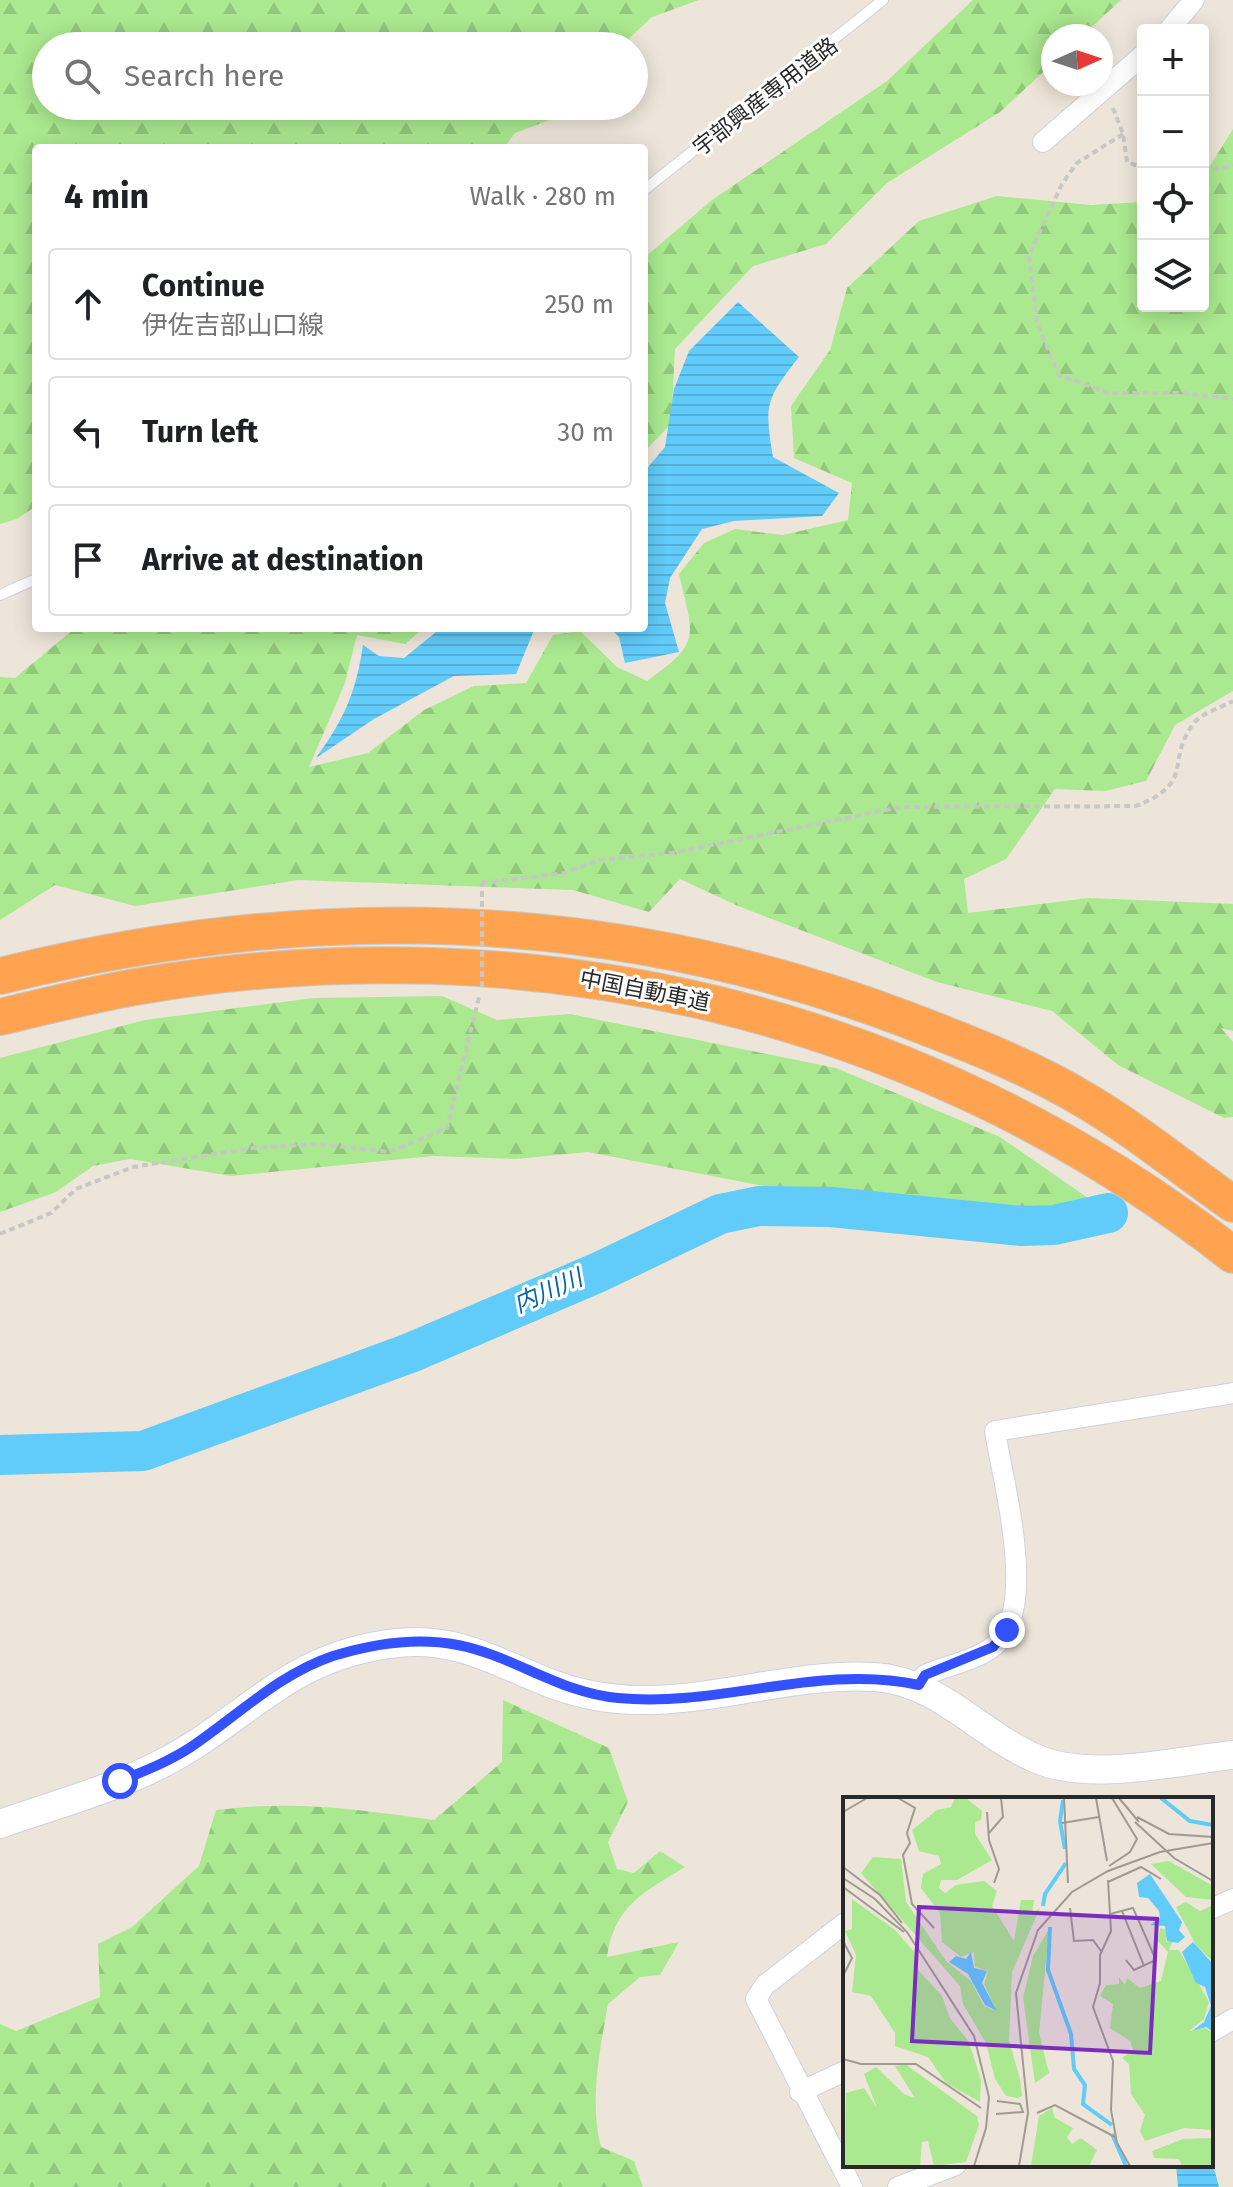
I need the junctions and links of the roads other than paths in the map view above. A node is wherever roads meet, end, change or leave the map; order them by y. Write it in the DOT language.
graph roads {
  1 [pos="883,0"];
  2 [pos="1194,0"];
  3 [pos="1174,24"];
  4 [pos="1137,60"];
  5 [pos="1043,142"];
  6 [pos="648,187"];
  7 [pos="32,581"];
  8 [pos="0,595"];
  9 [pos="0,976"];
  10 [pos="0,1017"];
  11 [pos="1115,1119"];
  12 [pos="1233,1190"];
  13 [pos="1233,1204"];
  14 [pos="1233,1255"];
  15 [pos="1233,1393"];
  16 [pos="919,1685"];
  17 [pos="1233,1755"];
  18 [pos="0,1824"];
  19 [pos="1233,1899"];
  20 [pos="1213,1908"];
  21 [pos="843,1925"];
  22 [pos="1233,2019"];
  23 [pos="1213,2031"];
  24 [pos="843,2072"];
  25 [pos="800,2092"];
  26 [pos="951,2167"];
  27 [pos="852,2187"];
  28 [pos="898,2187"];
  1 -- 6 [label="lane, 宇部興産専用道路"];
  2 -- 3 [label="street"];
  4 -- 5 [label="street"];
  7 -- 8 [label="lane"];
  9 -- 11 [label="highway, 中国自動車道"];
  10 -- 14 [label="highway, 中国自動車道"];
  11 -- 12 [label="highway"];
  11 -- 13 [label="highway, 中国自動車道"];
  15 -- 16 [label="street"];
  16 -- 17 [label="main road"];
  16 -- 18 [label="main road"];
  19 -- 20 [label="street"];
  21 -- 25 [label="street"];
  22 -- 23 [label="street"];
  24 -- 25 [label="street"];
  25 -- 27 [label="street"];
  26 -- 28 [label="street"];
}
